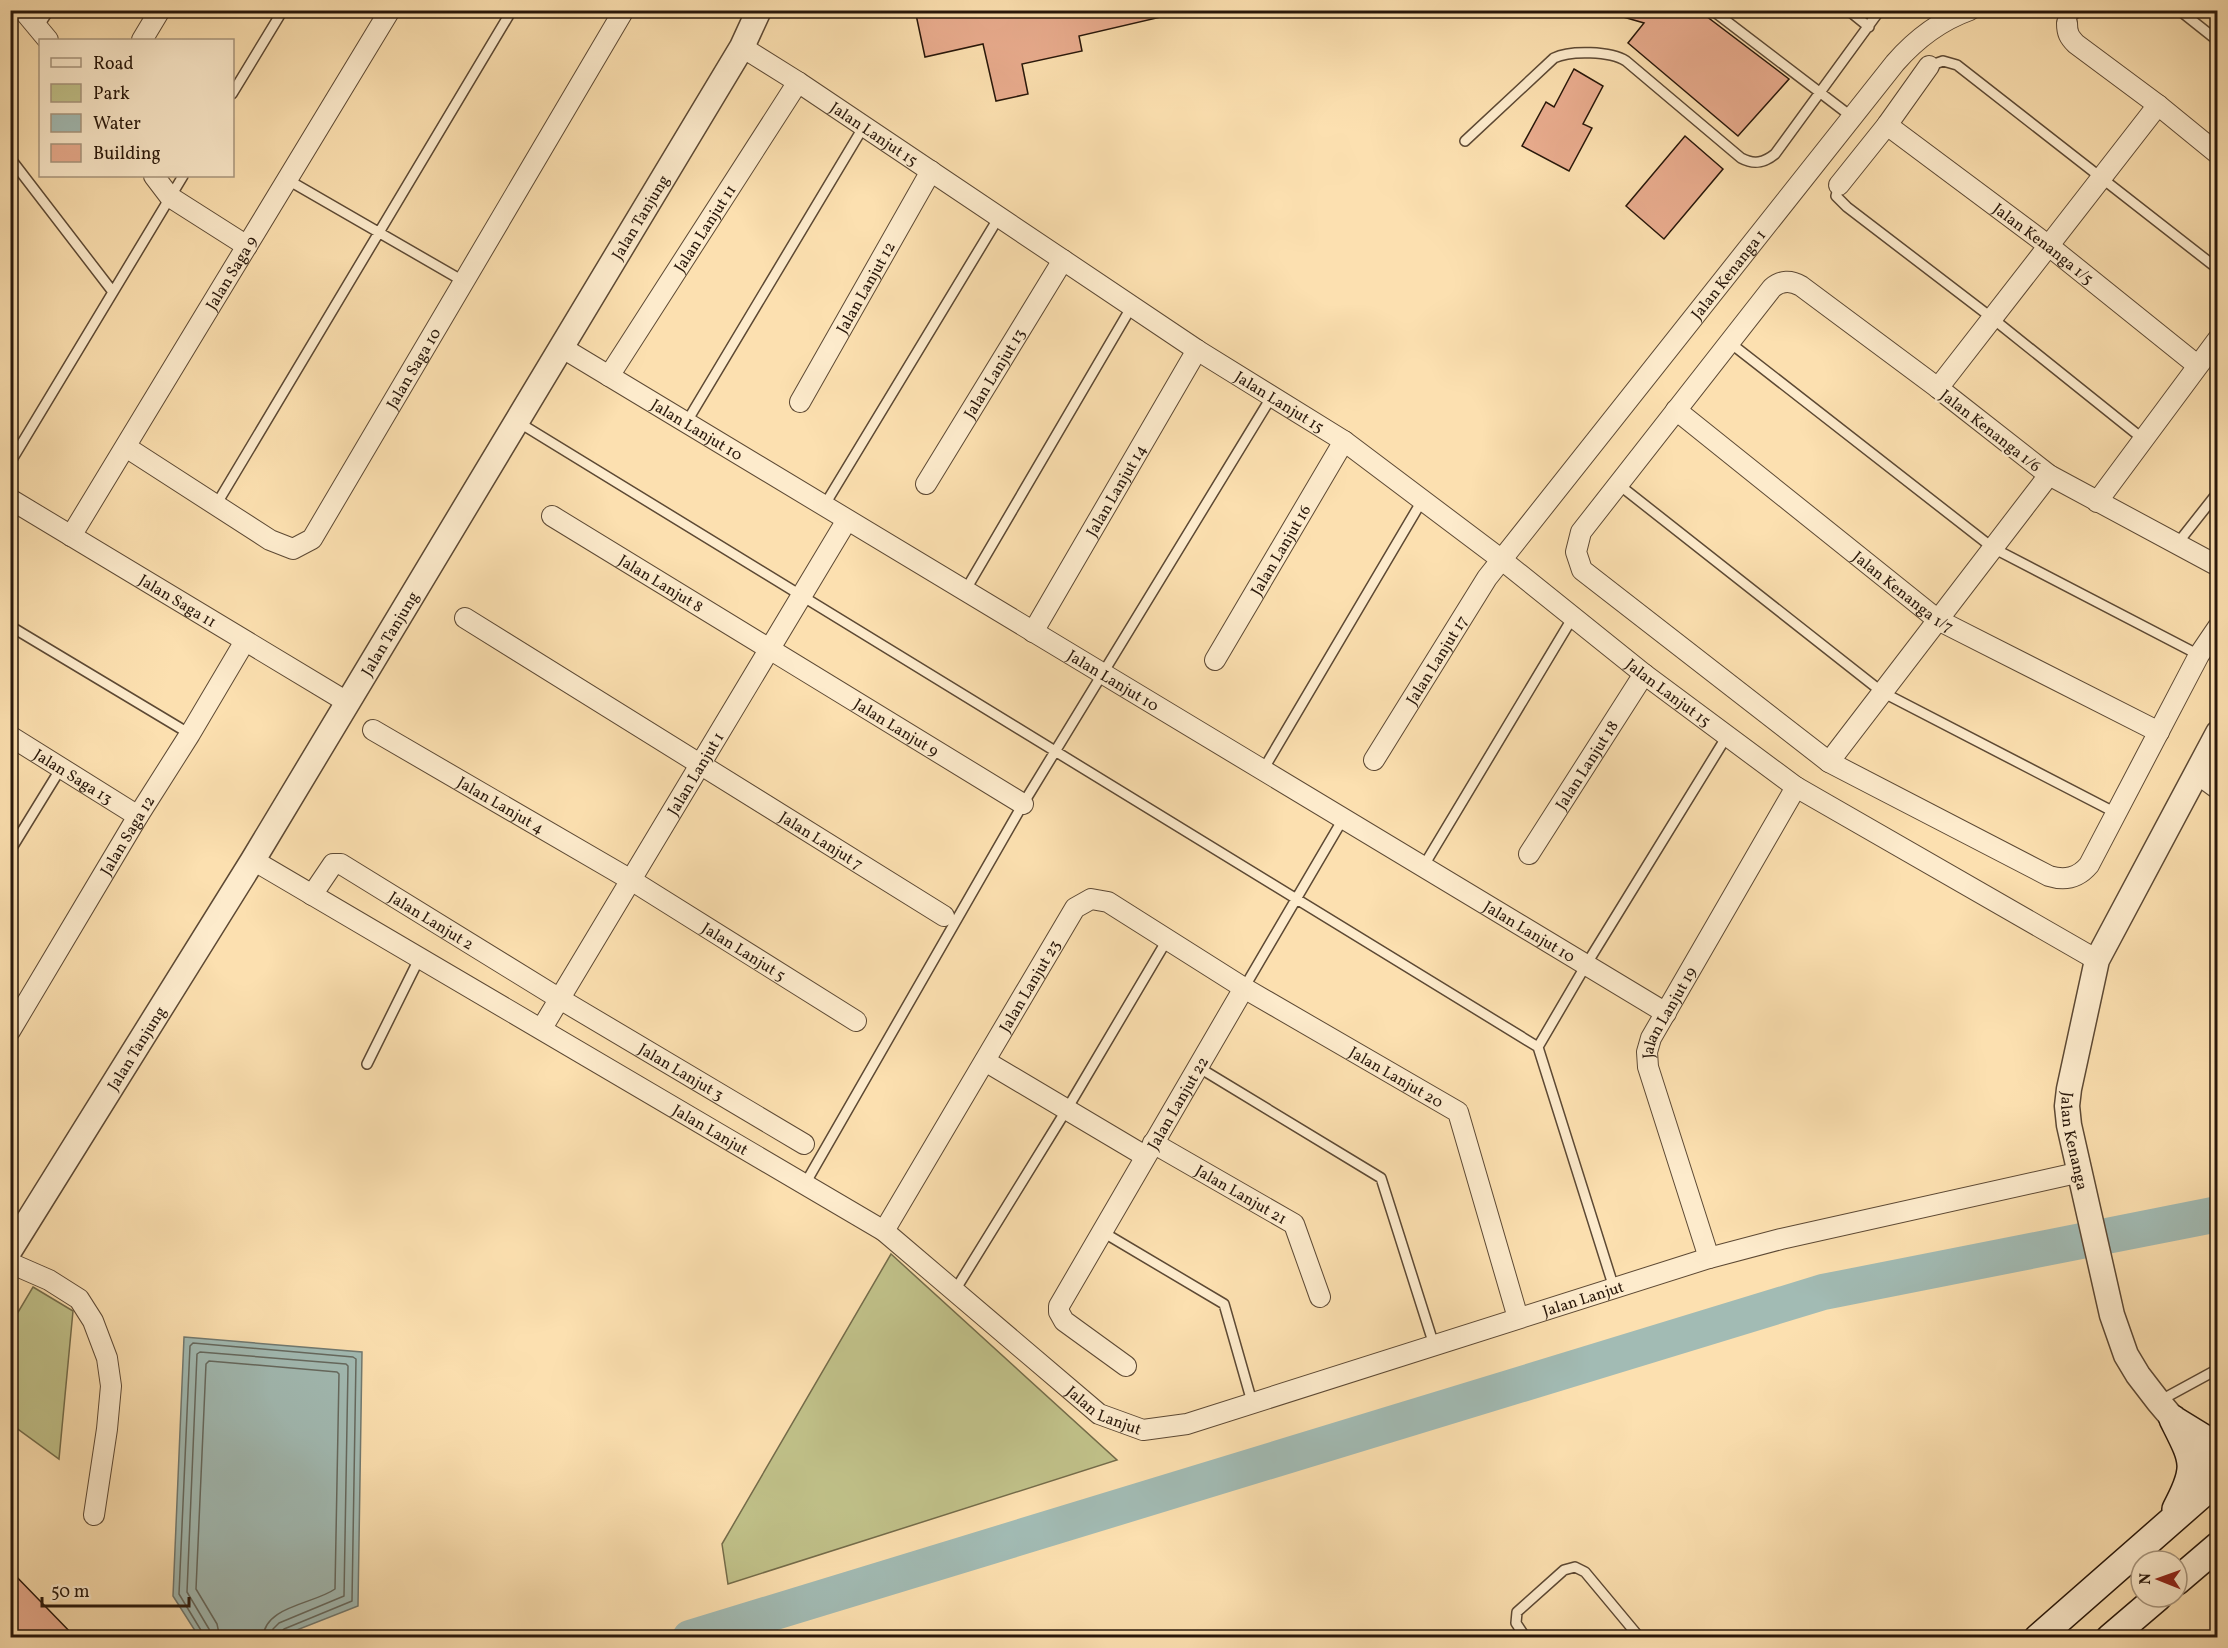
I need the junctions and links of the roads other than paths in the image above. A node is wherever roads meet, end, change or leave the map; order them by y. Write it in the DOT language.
graph roads {
  1 [pos="22,10"];
  2 [pos="48,10"];
  3 [pos="160,10"];
  4 [pos="283,10"];
  5 [pos="390,10"];
  6 [pos="513,10"];
  7 [pos="624,10"];
  8 [pos="759,10"];
  9 [pos="1712,10"];
  10 [pos="1848,10"];
  11 [pos="1880,10"];
  12 [pos="1970,10"];
  13 [pos="2179,10"];
  14 [pos="1937,17"];
  15 [pos="2073,17"];
  16 [pos="1869,27"];
  17 [pos="43,34"];
  18 [pos="143,39"];
  19 [pos="2217,41"];
  20 [pos="741,47"];
  21 [pos="1929,66"];
  22 [pos="798,82"];
  23 [pos="234,91"];
  24 [pos="1820,93"];
  25 [pos="2158,105"];
  26 [pos="1852,117"];
  27 [pos="1887,125"];
  28 [pos="864,126"];
  29 [pos="1465,141"];
  30 [pos="2217,154"];
  31 [pos="10,158"];
  32 [pos="931,171"];
  33 [pos="155,177"];
  34 [pos="182,177"];
  35 [pos="2102,177"];
  36 [pos="288,180"];
  37 [pos="1839,185"];
  38 [pos="170,197"];
  39 [pos="999,217"];
  40 [pos="378,232"];
  41 [pos="247,246"];
  42 [pos="2049,246"];
  43 [pos="1063,260"];
  44 [pos="2217,269"];
  45 [pos="463,281"];
  46 [pos="113,292"];
  47 [pos="1132,306"];
  48 [pos="1992,318"];
  49 [pos="2217,339"];
  50 [pos="1729,342"];
  51 [pos="561,347"];
  52 [pos="1197,350"];
  53 [pos="2197,364"];
  54 [pos="609,376"];
  55 [pos="1938,388"];
  56 [pos="1272,396"];
  57 [pos="800,402"];
  58 [pos="1676,410"];
  59 [pos="518,422"];
  60 [pos="686,423"];
  61 [pos="2143,440"];
  62 [pos="1344,441"];
  63 [pos="126,447"];
  64 [pos="10,463"];
  65 [pos="2049,475"];
  66 [pos="926,484"];
  67 [pos="1618,484"];
  68 [pos="2217,492"];
  69 [pos="10,499"];
  70 [pos="1423,500"];
  71 [pos="2097,502"];
  72 [pos="216,505"];
  73 [pos="824,506"];
  74 [pos="552,516"];
  75 [pos="847,519"];
  76 [pos="71,536"];
  77 [pos="2177,544"];
  78 [pos="1993,548"];
  79 [pos="1502,560"];
  80 [pos="2217,566"];
  81 [pos="965,591"];
  82 [pos="801,596"];
  83 [pos="1574,616"];
  84 [pos="465,618"];
  85 [pos="1938,620"];
  86 [pos="10,626"];
  87 [pos="2217,627"];
  88 [pos="1033,632"];
  89 [pos="245,641"];
  90 [pos="770,649"];
  91 [pos="2199,655"];
  92 [pos="1215,660"];
  93 [pos="1103,674"];
  94 [pos="1644,674"];
  95 [pos="1882,692"];
  96 [pos="347,702"];
  97 [pos="373,730"];
  98 [pos="2159,732"];
  99 [pos="2217,733"];
  100 [pos="190,734"];
  101 [pos="10,736"];
  102 [pos="1727,736"];
  103 [pos="1056,752"];
  104 [pos="1374,760"];
  105 [pos="1829,762"];
  106 [pos="700,765"];
  107 [pos="61,768"];
  108 [pos="1263,770"];
  109 [pos="2196,773"];
  110 [pos="1796,787"];
  111 [pos="2217,789"];
  112 [pos="1023,804"];
  113 [pos="2116,813"];
  114 [pos="138,816"];
  115 [pos="1343,819"];
  116 [pos="10,851"];
  117 [pos="1529,854"];
  118 [pos="253,860"];
  119 [pos="1423,867"];
  120 [pos="631,880"];
  121 [pos="312,895"];
  122 [pos="1296,899"];
  123 [pos="944,916"];
  124 [pos="1167,940"];
  125 [pos="420,957"];
  126 [pos="2097,960"];
  127 [pos="1586,965"];
  128 [pos="1244,988"];
  129 [pos="560,999"];
  130 [pos="1666,1013"];
  131 [pos="856,1021"];
  132 [pos="542,1028"];
  133 [pos="10,1031"];
  134 [pos="1538,1047"];
  135 [pos="985,1060"];
  136 [pos="367,1064"];
  137 [pos="1197,1067"];
  138 [pos="1067,1109"];
  139 [pos="804,1144"];
  140 [pos="1149,1150"];
  141 [pos="2081,1172"];
  142 [pos="805,1184"];
  143 [pos="1101,1231"];
  144 [pos="884,1232"];
  145 [pos="10,1250"];
  146 [pos="1709,1258"];
  147 [pos="10,1263"];
  148 [pos="1614,1288"];
  149 [pos="954,1292"];
  150 [pos="1320,1297"];
  151 [pos="1518,1318"];
  152 [pos="1434,1345"];
  153 [pos="1126,1365"];
  154 [pos="2217,1369"];
  155 [pos="1252,1402"];
  156 [pos="2166,1410"];
  157 [pos="2217,1447"];
  158 [pos="2217,1472"];
  159 [pos="2217,1480"];
  160 [pos="94,1515"];
  161 [pos="2171,1519"];
  162 [pos="2217,1546"];
  163 [pos="2189,1570"];
  164 [pos="2144,1609"];
  165 [pos="1526,1638"];
  166 [pos="1640,1638"];
  167 [pos="2038,1638"];
  168 [pos="2110,1638"];
  1 -- 17 [label="street"];
  2 -- 17 [label="lane"];
  3 -- 18 [label="street"];
  4 -- 23 [label="lane"];
  5 -- 36 [label="street, Jalan Saga 9"];
  6 -- 40 [label="lane"];
  7 -- 45 [label="street, Jalan Saga 10"];
  8 -- 20 [label="street, Jalan Tanjung"];
  9 -- 24 [label="lane"];
  10 -- 16 [label="lane"];
  11 -- 16 [label="lane"];
  12 -- 14 [label="street, Jalan Kenanga 1"];
  13 -- 19 [label="lane"];
  14 -- 26 [label="street, Jalan Kenanga 1"];
  15 -- 25 [label="street"];
  16 -- 24 [label="lane"];
  20 -- 22 [label="street, Jalan Lanjut 15"];
  20 -- 51 [label="street, Jalan Tanjung"];
  21 -- 27 [label="street"];
  21 -- 35 [label="lane"];
  22 -- 28 [label="street, Jalan Lanjut 15"];
  22 -- 54 [label="street, Jalan Lanjut 11"];
  24 -- 26 [label="lane"];
  24 -- 29 [label="lane"];
  25 -- 30 [label="street"];
  25 -- 35 [label="street"];
  26 -- 79 [label="street, Jalan Kenanga 1"];
  27 -- 37 [label="street"];
  27 -- 42 [label="street, Jalan Kenanga 1/5"];
  28 -- 32 [label="street, Jalan Lanjut 15"];
  28 -- 60 [label="lane"];
  31 -- 46 [label="lane"];
  32 -- 39 [label="street, Jalan Lanjut 15"];
  32 -- 57 [label="street, Jalan Lanjut 12"];
  33 -- 38 [label="street"];
  34 -- 38 [label="lane"];
  35 -- 42 [label="street"];
  35 -- 44 [label="lane"];
  36 -- 40 [label="lane"];
  36 -- 41 [label="street, Jalan Saga 9"];
  37 -- 48 [label="lane"];
  38 -- 41 [label="street"];
  38 -- 46 [label="lane"];
  39 -- 43 [label="street, Jalan Lanjut 15"];
  39 -- 73 [label="lane"];
  40 -- 45 [label="lane"];
  40 -- 72 [label="lane"];
  41 -- 63 [label="street, Jalan Saga 9"];
  42 -- 48 [label="street"];
  42 -- 53 [label="street, Jalan Kenanga 1/5"];
  43 -- 47 [label="street, Jalan Lanjut 15"];
  43 -- 66 [label="street, Jalan Lanjut 13"];
  45 -- 72 [label="street, Jalan Saga 10"];
  46 -- 64 [label="lane"];
  47 -- 52 [label="street, Jalan Lanjut 15"];
  47 -- 81 [label="lane"];
  48 -- 55 [label="street"];
  48 -- 61 [label="lane"];
  49 -- 53 [label="street"];
  50 -- 55 [label="street, Jalan Kenanga 1/6"];
  50 -- 58 [label="street"];
  50 -- 78 [label="lane"];
  51 -- 54 [label="street, Jalan Lanjut 10"];
  51 -- 59 [label="street, Jalan Tanjung"];
  52 -- 56 [label="street, Jalan Lanjut 15"];
  52 -- 88 [label="street, Jalan Lanjut 14"];
  53 -- 61 [label="street"];
  54 -- 60 [label="street, Jalan Lanjut 10"];
  55 -- 65 [label="street, Jalan Kenanga 1/6"];
  56 -- 62 [label="street, Jalan Lanjut 15"];
  56 -- 93 [label="lane"];
  58 -- 67 [label="street"];
  58 -- 85 [label="street, Jalan Kenanga 1/7"];
  59 -- 82 [label="lane"];
  59 -- 96 [label="street, Jalan Tanjung"];
  60 -- 73 [label="street, Jalan Lanjut 10"];
  61 -- 71 [label="street"];
  62 -- 70 [label="street, Jalan Lanjut 15"];
  62 -- 92 [label="street, Jalan Lanjut 16"];
  63 -- 72 [label="street, Jalan Saga 10"];
  63 -- 76 [label="street, Jalan Saga 9"];
  65 -- 71 [label="street, Jalan Kenanga 1/6"];
  65 -- 78 [label="street"];
  67 -- 95 [label="lane"];
  67 -- 105 [label="street"];
  68 -- 77 [label="lane"];
  69 -- 76 [label="street, Jalan Saga 11"];
  70 -- 79 [label="street, Jalan Lanjut 15"];
  70 -- 108 [label="lane"];
  71 -- 77 [label="street, Jalan Kenanga 1/6"];
  73 -- 75 [label="street, Jalan Lanjut 10"];
  74 -- 90 [label="street, Jalan Lanjut 8"];
  75 -- 81 [label="street, Jalan Lanjut 10"];
  75 -- 82 [label="street, Jalan Lanjut 1"];
  76 -- 89 [label="street, Jalan Saga 11"];
  77 -- 80 [label="street, Jalan Kenanga 1/6"];
  78 -- 85 [label="street"];
  78 -- 91 [label="lane"];
  79 -- 83 [label="street, Jalan Lanjut 15"];
  79 -- 104 [label="street, Jalan Lanjut 17"];
  81 -- 88 [label="street, Jalan Lanjut 10"];
  82 -- 90 [label="street, Jalan Lanjut 1"];
  82 -- 103 [label="lane"];
  83 -- 94 [label="street, Jalan Lanjut 15"];
  83 -- 119 [label="lane"];
  84 -- 106 [label="street"];
  85 -- 95 [label="street"];
  85 -- 98 [label="street, Jalan Kenanga 1/7"];
  86 -- 100 [label="lane"];
  87 -- 91 [label="street"];
  88 -- 93 [label="street, Jalan Lanjut 10"];
  89 -- 96 [label="street, Jalan Saga 11"];
  89 -- 100 [label="street, Jalan Saga 12"];
  90 -- 106 [label="street, Jalan Lanjut 1"];
  90 -- 112 [label="street, Jalan Lanjut 9"];
  91 -- 98 [label="street"];
  93 -- 103 [label="lane"];
  93 -- 108 [label="street, Jalan Lanjut 10"];
  94 -- 102 [label="street, Jalan Lanjut 15"];
  94 -- 117 [label="street, Jalan Lanjut 18"];
  95 -- 105 [label="street"];
  95 -- 113 [label="lane"];
  96 -- 118 [label="street, Jalan Tanjung"];
  97 -- 120 [label="street, Jalan Lanjut 4"];
  98 -- 113 [label="street"];
  99 -- 109 [label="street, Jalan Kenanga"];
  100 -- 114 [label="street, Jalan Saga 12"];
  101 -- 107 [label="street, Jalan Saga 13"];
  102 -- 110 [label="street, Jalan Lanjut 15"];
  102 -- 127 [label="lane"];
  103 -- 112 [label="lane"];
  103 -- 122 [label="lane"];
  105 -- 113 [label="street"];
  106 -- 120 [label="street, Jalan Lanjut 1"];
  106 -- 123 [label="street, Jalan Lanjut 7"];
  107 -- 114 [label="street, Jalan Saga 13"];
  107 -- 116 [label="lane"];
  108 -- 115 [label="street, Jalan Lanjut 10"];
  109 -- 111 [label="street"];
  109 -- 126 [label="street, Jalan Kenanga"];
  110 -- 126 [label="street, Jalan Lanjut 15"];
  110 -- 130 [label="street, Jalan Lanjut 19"];
  112 -- 142 [label="lane"];
  114 -- 133 [label="street, Jalan Saga 12"];
  115 -- 119 [label="street, Jalan Lanjut 10"];
  115 -- 122 [label="lane, Jalan Lanjut 22"];
  118 -- 121 [label="street, Jalan Lanjut"];
  118 -- 145 [label="street, Jalan Tanjung"];
  119 -- 127 [label="street, Jalan Lanjut 10"];
  120 -- 129 [label="street, Jalan Lanjut 1"];
  120 -- 131 [label="street, Jalan Lanjut 5"];
  121 -- 125 [label="street, Jalan Lanjut"];
  121 -- 129 [label="street, Jalan Lanjut 2"];
  122 -- 128 [label="lane, Jalan Lanjut 22"];
  122 -- 134 [label="lane"];
  124 -- 128 [label="street, Jalan Lanjut 23"];
  124 -- 135 [label="street, Jalan Lanjut 23"];
  124 -- 138 [label="lane"];
  125 -- 132 [label="street, Jalan Lanjut"];
  125 -- 136 [label="lane"];
  126 -- 141 [label="street, Jalan Kenanga"];
  127 -- 130 [label="street, Jalan Lanjut 10"];
  127 -- 134 [label="lane"];
  128 -- 137 [label="street, Jalan Lanjut 22"];
  128 -- 151 [label="street, Jalan Lanjut 20"];
  129 -- 132 [label="street, Jalan Lanjut 1"];
  129 -- 139 [label="street, Jalan Lanjut 3"];
  130 -- 146 [label="street, Jalan Lanjut 19"];
  132 -- 142 [label="street, Jalan Lanjut"];
  134 -- 148 [label="lane"];
  135 -- 138 [label="street, Jalan Lanjut 21"];
  135 -- 144 [label="street, Jalan Lanjut 23"];
  137 -- 140 [label="street, Jalan Lanjut 22"];
  137 -- 152 [label="lane"];
  138 -- 140 [label="street, Jalan Lanjut 21"];
  138 -- 149 [label="lane"];
  140 -- 143 [label="street, Jalan Lanjut 22"];
  140 -- 150 [label="street, Jalan Lanjut 21"];
  141 -- 146 [label="street, Jalan Lanjut"];
  141 -- 156 [label="street, Jalan Kenanga"];
  142 -- 144 [label="street, Jalan Lanjut"];
  143 -- 153 [label="street, Jalan Lanjut 22"];
  143 -- 155 [label="lane"];
  144 -- 149 [label="street, Jalan Lanjut"];
  146 -- 148 [label="street, Jalan Lanjut"];
  147 -- 160 [label="street"];
  148 -- 151 [label="street, Jalan Lanjut"];
  149 -- 155 [label="street, Jalan Lanjut"];
  151 -- 152 [label="street, Jalan Lanjut"];
  152 -- 155 [label="street, Jalan Lanjut"];
  154 -- 156 [label="lane"];
  156 -- 157 [label="main road"];
  156 -- 158 [label="street, Jalan Kenanga"];
  156 -- 161 [label="main road"];
  159 -- 161 [label="main road"];
  161 -- 167 [label="main road"];
  162 -- 163 [label="main road"];
  164 -- 168 [label="main road"];
  165 -- 166 [label="lane"];
}
